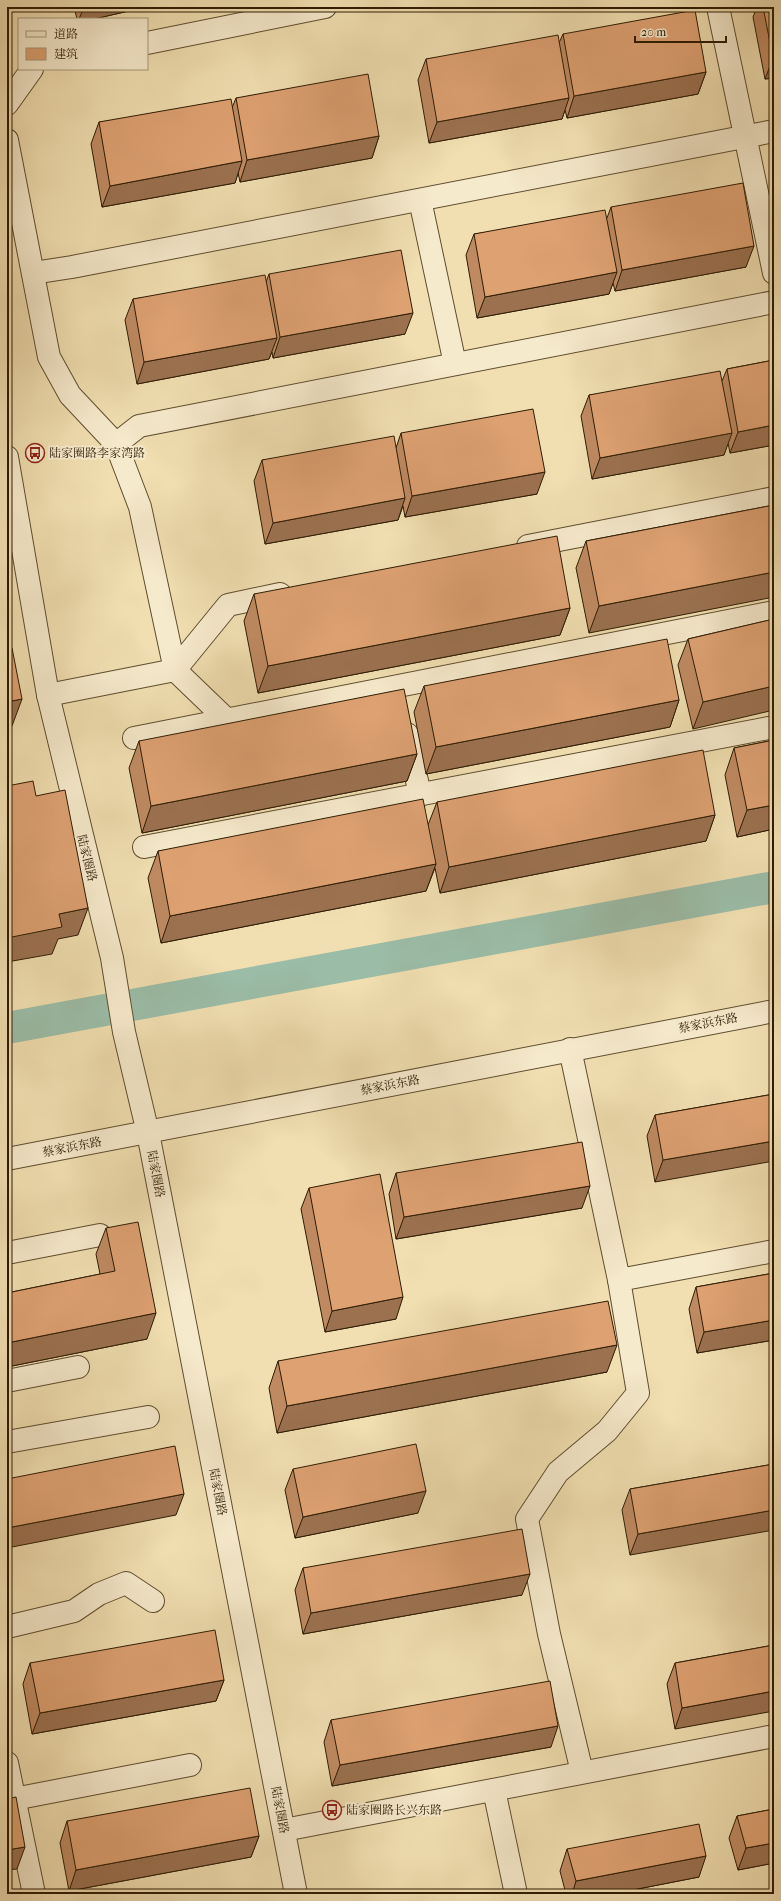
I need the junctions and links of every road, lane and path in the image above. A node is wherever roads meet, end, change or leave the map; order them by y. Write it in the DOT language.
graph roads {
  1 [pos="326,7"];
  2 [pos="718,7"];
  3 [pos="148,43"];
  4 [pos="31,70"];
  5 [pos="7,104"];
  6 [pos="774,131"];
  7 [pos="745,136"];
  8 [pos="7,140"];
  9 [pos="420,200"];
  10 [pos="774,273"];
  11 [pos="33,274"];
  12 [pos="774,302"];
  13 [pos="455,364"];
  14 [pos="116,444"];
  15 [pos="7,457"];
  16 [pos="774,498"];
  17 [pos="509,550"];
  18 [pos="298,591"];
  19 [pos="774,612"];
  20 [pos="175,670"];
  21 [pos="398,686"];
  22 [pos="48,695"];
  23 [pos="227,720"];
  24 [pos="774,727"];
  25 [pos="134,738"];
  26 [pos="420,794"];
  27 [pos="144,847"];
  28 [pos="774,1011"];
  29 [pos="570,1049"];
  30 [pos="148,1133"];
  31 [pos="7,1160"];
  32 [pos="100,1235"];
  33 [pos="774,1251"];
  34 [pos="7,1253"];
  35 [pos="619,1280"];
  36 [pos="78,1367"];
  37 [pos="7,1380"];
  38 [pos="148,1417"];
  39 [pos="7,1442"];
  40 [pos="153,1601"];
  41 [pos="7,1627"];
  42 [pos="774,1736"];
  43 [pos="7,1763"];
  44 [pos="190,1765"];
  45 [pos="582,1772"];
  46 [pos="494,1790"];
  47 [pos="14,1799"];
  48 [pos="284,1830"];
  49 [pos="34,1894"];
  50 [pos="296,1894"];
  51 [pos="516,1894"];
  1 -- 3 [label="street"];
  2 -- 7 [label="street"];
  4 -- 5 [label="street"];
  6 -- 7 [label="street"];
  7 -- 9 [label="street"];
  7 -- 10 [label="street"];
  8 -- 11 [label="street"];
  9 -- 11 [label="street"];
  9 -- 13 [label="street"];
  11 -- 14 [label="street"];
  12 -- 13 [label="street"];
  13 -- 14 [label="street"];
  14 -- 20 [label="street"];
  15 -- 22 [label="street, 陆家圈路"];
  16 -- 17 [label="street"];
  18 -- 20 [label="street"];
  19 -- 21 [label="street"];
  20 -- 22 [label="street"];
  20 -- 23 [label="street"];
  21 -- 23 [label="street"];
  21 -- 26 [label="street"];
  22 -- 30 [label="street, 陆家圈路"];
  23 -- 25 [label="street"];
  24 -- 26 [label="street"];
  26 -- 27 [label="street"];
  28 -- 29 [label="street, 蔡家浜东路"];
  29 -- 30 [label="street, 蔡家浜东路"];
  29 -- 35 [label="street"];
  30 -- 31 [label="street, 蔡家浜东路"];
  30 -- 48 [label="street, 陆家圈路"];
  32 -- 34 [label="street"];
  33 -- 35 [label="street"];
  35 -- 45 [label="street"];
  36 -- 37 [label="street"];
  38 -- 39 [label="street"];
  40 -- 41 [label="street"];
  42 -- 45 [label="street"];
  43 -- 47 [label="street"];
  44 -- 47 [label="street"];
  45 -- 46 [label="street"];
  46 -- 48 [label="street"];
  46 -- 51 [label="street"];
  47 -- 49 [label="street"];
  48 -- 50 [label="street, 陆家圈路"];
}
